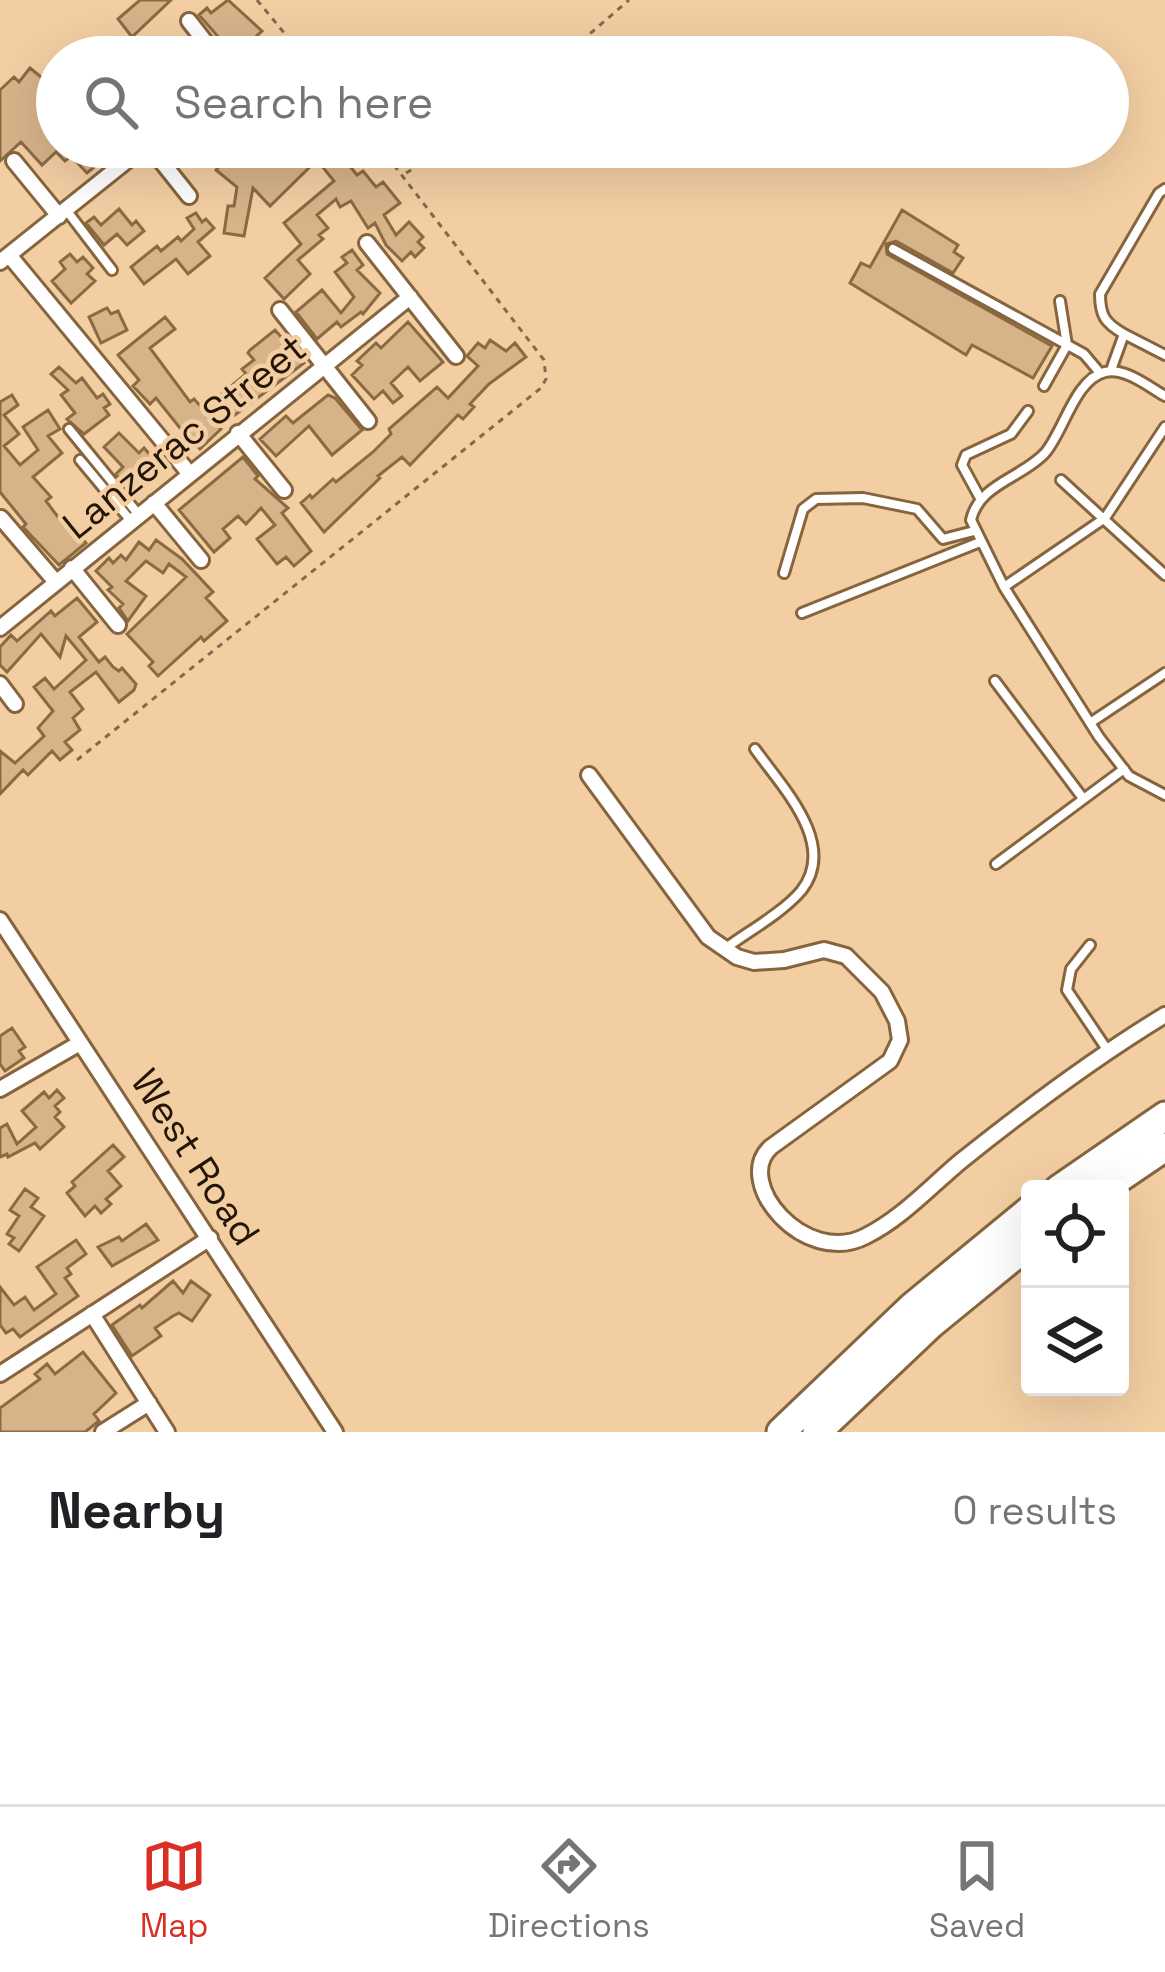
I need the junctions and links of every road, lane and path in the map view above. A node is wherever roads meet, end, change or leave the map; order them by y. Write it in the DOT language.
graph roads {
  1 [pos="257,0"];
  2 [pos="629,0"];
  3 [pos="189,21"];
  4 [pos="201,36"];
  5 [pos="287,36"];
  6 [pos="587,36"];
  7 [pos="14,160"];
  8 [pos="120,168"];
  9 [pos="165,168"];
  10 [pos="399,168"];
  11 [pos="414,168"];
  12 [pos="404,174"];
  13 [pos="1165,189"];
  14 [pos="189,196"];
  15 [pos="62,213"];
  16 [pos="368,244"];
  17 [pos="893,249"];
  18 [pos="5,258"];
  19 [pos="112,270"];
  20 [pos="410,297"];
  21 [pos="1060,301"];
  22 [pos="280,310"];
  23 [pos="1124,334"];
  24 [pos="1067,345"];
  25 [pos="1165,355"];
  26 [pos="456,356"];
  27 [pos="324,366"];
  28 [pos="1111,370"];
  29 [pos="1100,373"];
  30 [pos="1044,386"];
  31 [pos="1165,396"];
  32 [pos="1028,411"];
  33 [pos="368,421"];
  34 [pos="1165,427"];
  35 [pos="70,429"];
  36 [pos="238,433"];
  37 [pos="80,460"];
  38 [pos="189,473"];
  39 [pos="1061,479"];
  40 [pos="284,490"];
  41 [pos="980,497"];
  42 [pos="154,503"];
  43 [pos="2,518"];
  44 [pos="135,518"];
  45 [pos="1105,518"];
  46 [pos="974,531"];
  47 [pos="980,542"];
  48 [pos="201,560"];
  49 [pos="72,568"];
  50 [pos="784,573"];
  51 [pos="1165,575"];
  52 [pos="55,581"];
  53 [pos="1004,586"];
  54 [pos="802,613"];
  55 [pos="118,625"];
  56 [pos="0,628"];
  57 [pos="1165,673"];
  58 [pos="995,681"];
  59 [pos="0,684"];
  60 [pos="15,704"];
  61 [pos="1090,723"];
  62 [pos="755,749"];
  63 [pos="77,760"];
  64 [pos="1124,769"];
  65 [pos="589,775"];
  66 [pos="1165,795"];
  67 [pos="1082,797"];
  68 [pos="996,864"];
  69 [pos="0,920"];
  70 [pos="1090,945"];
  71 [pos="724,949"];
  72 [pos="1165,1015"];
  73 [pos="80,1043"];
  74 [pos="1109,1052"];
  75 [pos="0,1089"];
  76 [pos="1165,1116"];
  77 [pos="1165,1147"];
  78 [pos="1072,1180"];
  79 [pos="1116,1180"];
  80 [pos="1021,1217"];
  81 [pos="210,1238"];
  82 [pos="1021,1250"];
  83 [pos="92,1314"];
  84 [pos="0,1374"];
  85 [pos="149,1402"];
  86 [pos="104,1432"];
  87 [pos="167,1432"];
  88 [pos="335,1432"];
  89 [pos="781,1432"];
  90 [pos="817,1432"];
  1 -- 5 [label="path"];
  2 -- 6 [label="path"];
  3 -- 4 [label="street"];
  7 -- 15 [label="street"];
  8 -- 15 [label="street"];
  9 -- 14 [label="street"];
  10 -- 12 [label="path"];
  11 -- 12 [label="path"];
  12 -- 63 [label="path"];
  13 -- 23 [label="lane"];
  15 -- 18 [label="street"];
  15 -- 19 [label="lane"];
  16 -- 20 [label="street"];
  17 -- 24 [label="lane"];
  18 -- 38 [label="street"];
  20 -- 26 [label="street"];
  20 -- 27 [label="street, Lanzerac Street"];
  21 -- 24 [label="lane"];
  22 -- 27 [label="street"];
  23 -- 25 [label="lane"];
  23 -- 28 [label="lane"];
  24 -- 29 [label="lane"];
  24 -- 30 [label="lane"];
  27 -- 33 [label="street"];
  27 -- 36 [label="street, Lanzerac Street"];
  28 -- 29 [label="lane"];
  28 -- 31 [label="lane"];
  29 -- 41 [label="lane"];
  32 -- 41 [label="lane"];
  34 -- 45 [label="lane"];
  35 -- 44 [label="lane"];
  36 -- 38 [label="street, Lanzerac Street"];
  36 -- 40 [label="street"];
  37 -- 44 [label="lane"];
  38 -- 42 [label="street, Lanzerac Street"];
  39 -- 45 [label="lane"];
  41 -- 46 [label="lane"];
  42 -- 44 [label="street, Lanzerac Street"];
  42 -- 48 [label="street"];
  43 -- 52 [label="street"];
  44 -- 49 [label="street, Lanzerac Street"];
  45 -- 51 [label="lane"];
  45 -- 53 [label="lane"];
  46 -- 47 [label="lane"];
  46 -- 50 [label="lane"];
  47 -- 53 [label="lane"];
  47 -- 54 [label="lane"];
  49 -- 52 [label="street, Lanzerac Street"];
  49 -- 55 [label="street"];
  52 -- 56 [label="street, Lanzerac Street"];
  53 -- 61 [label="lane"];
  57 -- 61 [label="lane"];
  58 -- 67 [label="lane"];
  59 -- 60 [label="street"];
  61 -- 64 [label="lane"];
  62 -- 71 [label="lane"];
  64 -- 66 [label="lane"];
  64 -- 67 [label="lane"];
  65 -- 71 [label="street"];
  67 -- 68 [label="lane"];
  69 -- 73 [label="street, West Road"];
  70 -- 74 [label="lane"];
  71 -- 74 [label="street"];
  72 -- 74 [label="street"];
  73 -- 75 [label="street"];
  73 -- 81 [label="street, West Road"];
  76 -- 78 [label="highway"];
  77 -- 79 [label="highway"];
  80 -- 89 [label="highway"];
  81 -- 83 [label="street"];
  81 -- 88 [label="street, West Road"];
  82 -- 90 [label="highway"];
  83 -- 84 [label="street"];
  83 -- 85 [label="street"];
  85 -- 86 [label="street"];
  85 -- 87 [label="street"];
}
